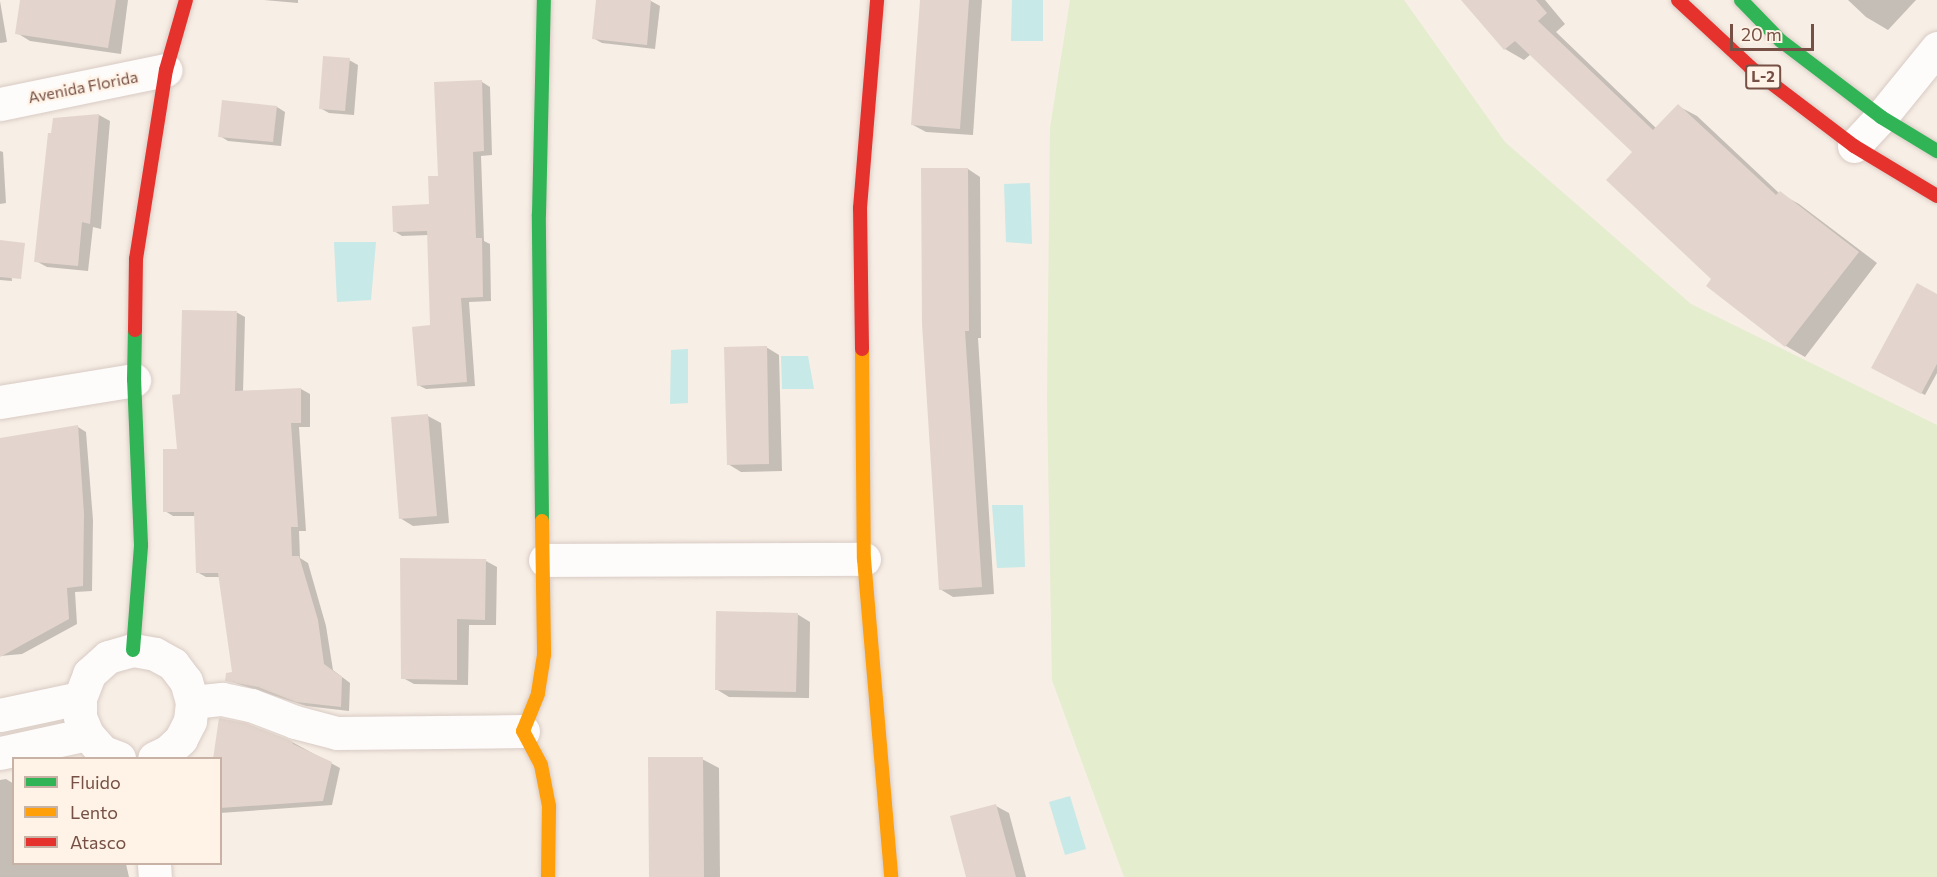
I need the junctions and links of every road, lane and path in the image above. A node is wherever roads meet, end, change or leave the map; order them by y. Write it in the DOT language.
graph roads {
  1 [pos="186,0"];
  2 [pos="544,0"];
  3 [pos="877,0"];
  4 [pos="1678,0"];
  5 [pos="1741,0"];
  6 [pos="1937,48"];
  7 [pos="166,70"];
  8 [pos="0,104"];
  9 [pos="1881,117"];
  10 [pos="1854,146"];
  11 [pos="1937,151"];
  12 [pos="1937,196"];
  13 [pos="134,380"];
  14 [pos="0,402"];
  15 [pos="864,559"];
  16 [pos="544,560"];
  17 [pos="133,650"];
  18 [pos="80,698"];
  19 [pos="192,702"];
  20 [pos="0,715"];
  21 [pos="523,731"];
  22 [pos="87,734"];
  23 [pos="0,753"];
  24 [pos="114,757"];
  25 [pos="158,757"];
  26 [pos="548,877"];
  27 [pos="891,877"];
  1 -- 7 [label="street"];
  2 -- 16 [label="street"];
  3 -- 15 [label="street"];
  4 -- 10 [label="street, L-2"];
  5 -- 9 [label="street, L-2"];
  6 -- 9 [label="street"];
  7 -- 8 [label="street, Avenida Florida"];
  7 -- 13 [label="street"];
  9 -- 10 [label="street"];
  9 -- 11 [label="street, L-2"];
  10 -- 12 [label="street, L-2"];
  13 -- 14 [label="street"];
  13 -- 17 [label="street"];
  15 -- 16 [label="street"];
  15 -- 27 [label="street"];
  16 -- 21 [label="street"];
  17 -- 18 [label="street"];
  17 -- 19 [label="street"];
  18 -- 20 [label="street"];
  18 -- 22 [label="street"];
  19 -- 21 [label="street"];
  19 -- 25 [label="street"];
  21 -- 26 [label="street"];
  22 -- 23 [label="street"];
  22 -- 24 [label="street"];
}
